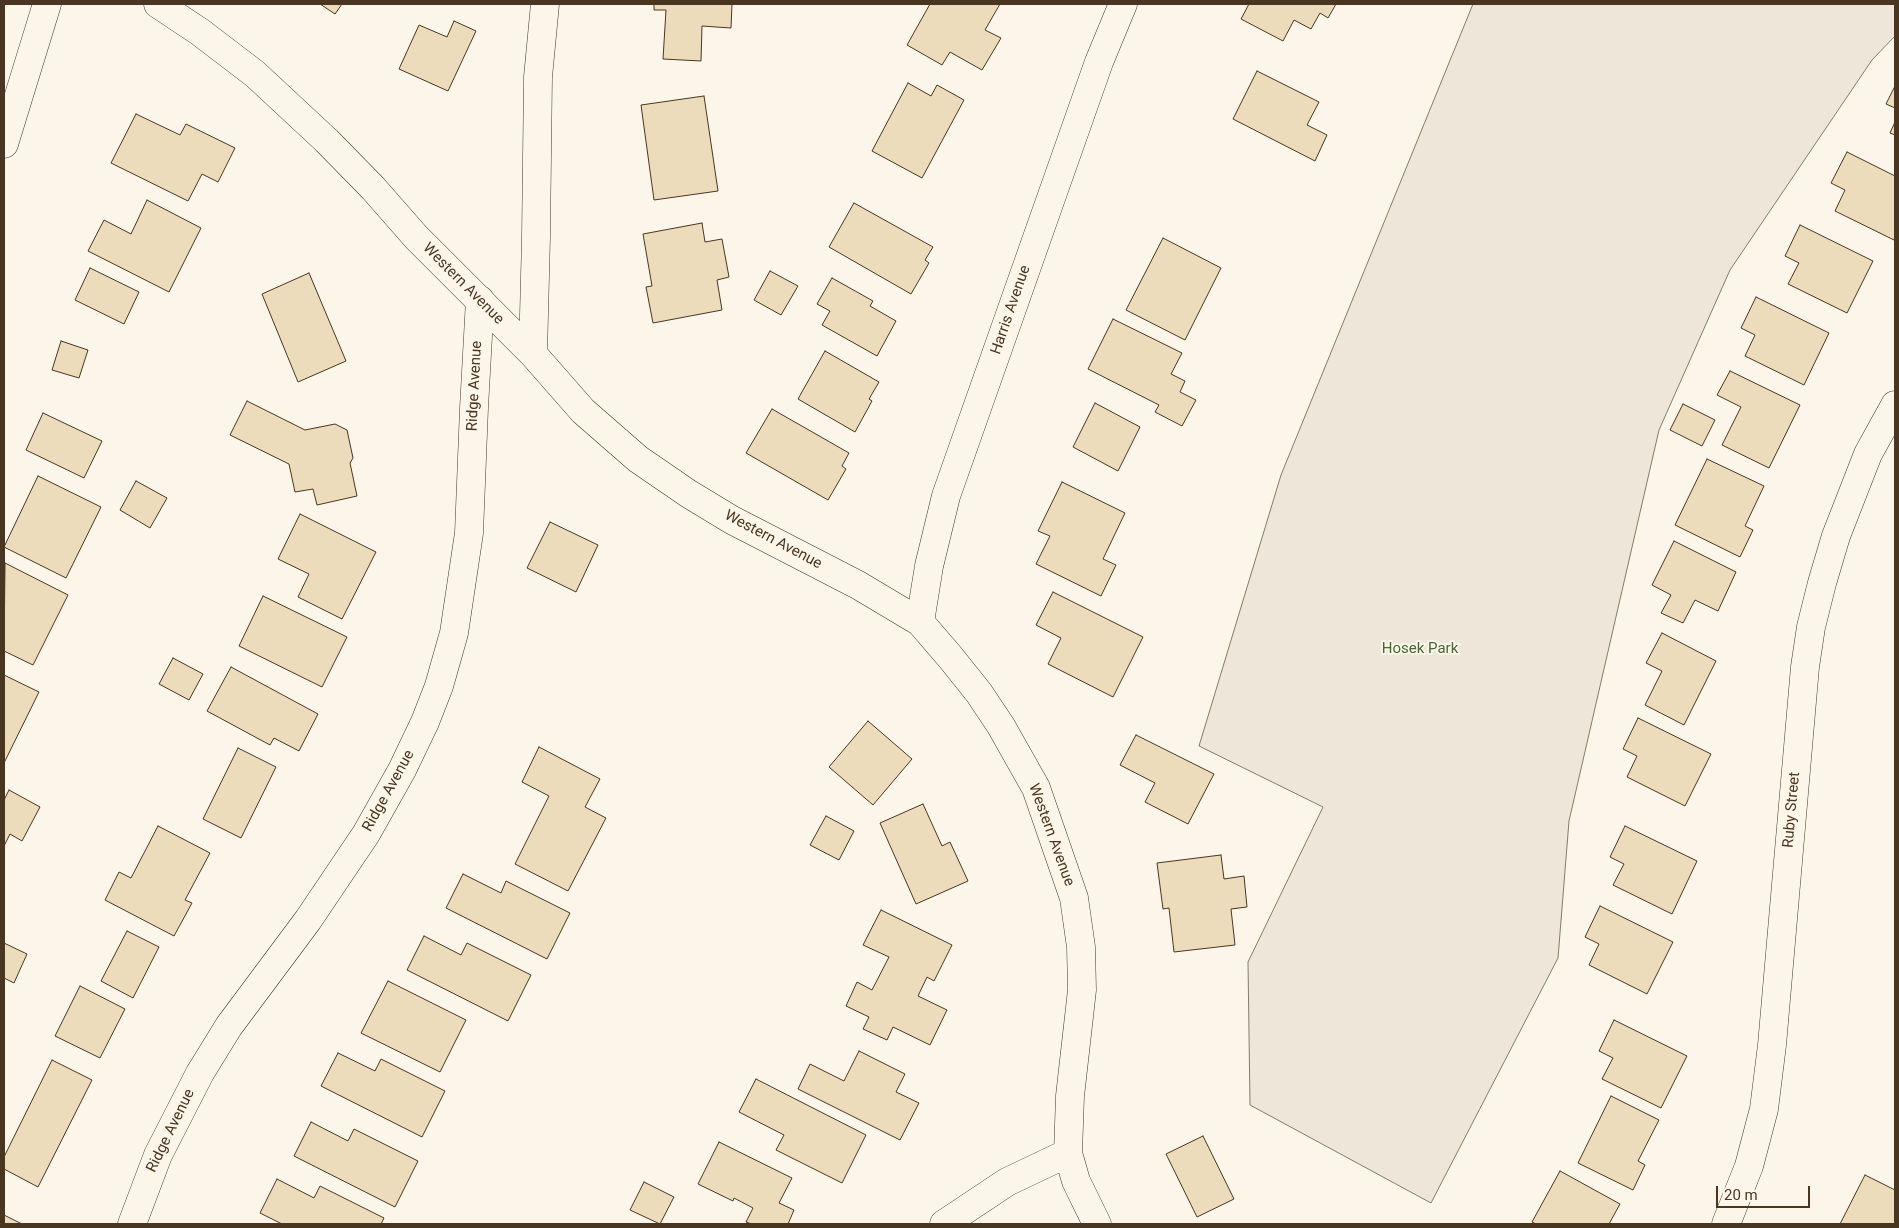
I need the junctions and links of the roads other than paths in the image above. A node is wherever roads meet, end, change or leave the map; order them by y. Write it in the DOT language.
graph roads {
  1 [pos="46,4"];
  2 [pos="158,4"];
  3 [pos="545,4"];
  4 [pos="1123,4"];
  5 [pos="4,144"];
  6 [pos="480,300"];
  7 [pos="532,354"];
  8 [pos="1895,405"];
  9 [pos="920,622"];
  10 [pos="1068,1153"];
  11 [pos="132,1224"];
  12 [pos="944,1224"];
  13 [pos="1097,1224"];
  14 [pos="1726,1224"];
  1 -- 5 [label="street"];
  2 -- 6 [label="street, Western Avenue"];
  3 -- 7 [label="street"];
  4 -- 9 [label="street, Harris Avenue"];
  6 -- 7 [label="street, Western Avenue"];
  6 -- 11 [label="street, Ridge Avenue"];
  7 -- 9 [label="street, Western Avenue"];
  8 -- 14 [label="street, Ruby Street"];
  9 -- 10 [label="street, Western Avenue"];
  10 -- 12 [label="street"];
  10 -- 13 [label="street, Western Avenue"];
}
